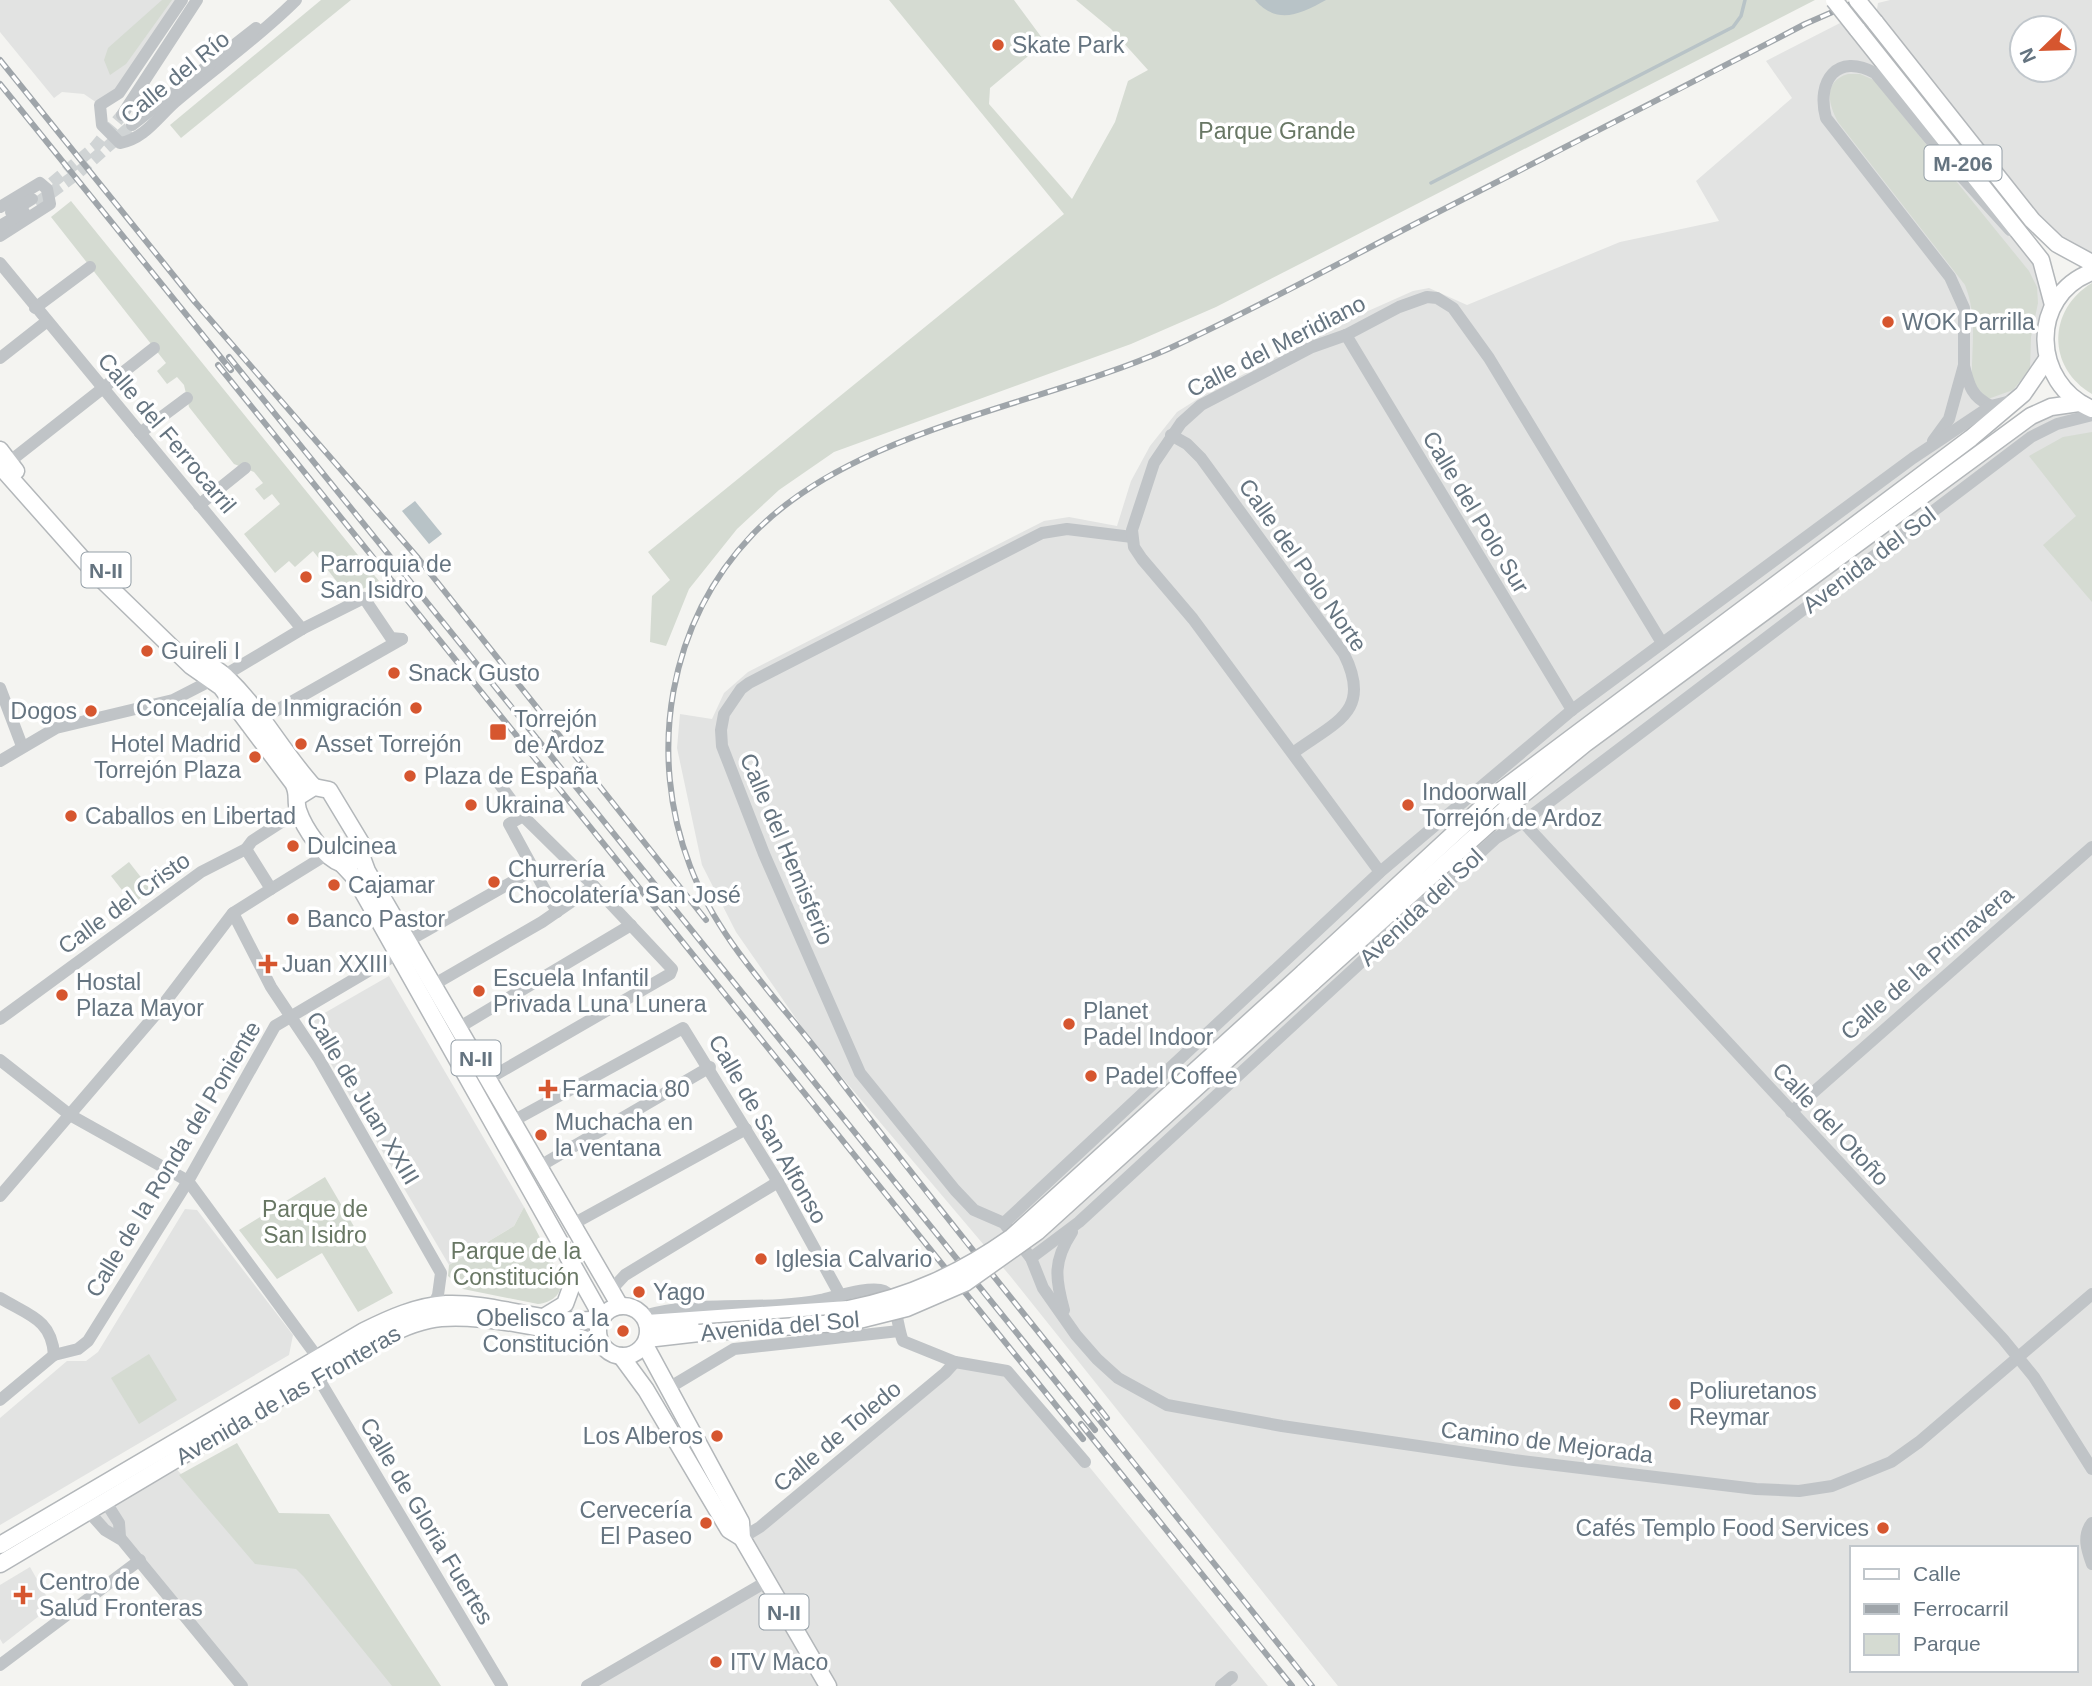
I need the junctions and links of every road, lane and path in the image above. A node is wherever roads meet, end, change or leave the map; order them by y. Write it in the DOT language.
graph roads {
  1 [pos="182,0"];
  2 [pos="197,0"];
  3 [pos="296,0"];
  4 [pos="1834,0"];
  5 [pos="1857,0"];
  6 [pos="122,115"];
  7 [pos="132,125"];
  8 [pos="0,207"];
  9 [pos="0,219"];
  10 [pos="0,226"];
  11 [pos="0,236"];
  12 [pos="2041,260"];
  13 [pos="0,263"];
  14 [pos="2092,263"];
  15 [pos="90,267"];
  16 [pos="2092,271"];
  17 [pos="2053,305"];
  18 [pos="35,308"];
  19 [pos="46,322"];
  20 [pos="1346,335"];
  21 [pos="154,348"];
  22 [pos="0,358"];
  23 [pos="2046,359"];
  24 [pos="1964,365"];
  25 [pos="102,388"];
  26 [pos="187,398"];
  27 [pos="2018,399"];
  28 [pos="1991,406"];
  29 [pos="2085,406"];
  30 [pos="2092,415"];
  31 [pos="140,433"];
  32 [pos="1171,435"];
  33 [pos="1928,447"];
  34 [pos="3,460"];
  35 [pos="245,468"];
  36 [pos="199,505"];
  37 [pos="1132,537"];
  38 [pos="302,629"];
  39 [pos="1662,643"];
  40 [pos="219,678"];
  41 [pos="2,696"];
  42 [pos="1572,710"];
  43 [pos="263,718"];
  44 [pos="22,746"];
  45 [pos="1293,753"];
  46 [pos="0,761"];
  47 [pos="498,782"];
  48 [pos="314,787"];
  49 [pos="298,797"];
  50 [pos="523,816"];
  51 [pos="302,817"];
  52 [pos="1523,822"];
  53 [pos="2092,847"];
  54 [pos="246,849"];
  55 [pos="360,852"];
  56 [pos="326,855"];
  57 [pos="342,864"];
  58 [pos="1466,865"];
  59 [pos="533,870"];
  60 [pos="1380,872"];
  61 [pos="594,886"];
  62 [pos="271,889"];
  63 [pos="557,912"];
  64 [pos="233,913"];
  65 [pos="631,925"];
  66 [pos="402,948"];
  67 [pos="1339,958"];
  68 [pos="1307,978"];
  69 [pos="433,985"];
  70 [pos="290,1016"];
  71 [pos="0,1019"];
  72 [pos="458,1028"];
  73 [pos="0,1060"];
  74 [pos="710,1067"];
  75 [pos="488,1079"];
  76 [pos="1791,1112"];
  77 [pos="70,1115"];
  78 [pos="513,1121"];
  79 [pos="746,1129"];
  80 [pos="540,1166"];
  81 [pos="188,1181"];
  82 [pos="778,1182"];
  83 [pos="0,1196"];
  84 [pos="1079,1222"];
  85 [pos="1003,1223"];
  86 [pos="573,1224"];
  87 [pos="1031,1258"];
  88 [pos="576,1273"];
  89 [pos="611,1290"];
  90 [pos="839,1293"];
  91 [pos="2092,1294"];
  92 [pos="0,1298"];
  93 [pos="433,1306"];
  94 [pos="620,1306"];
  95 [pos="1065,1317"];
  96 [pos="542,1318"];
  97 [pos="602,1318"];
  98 [pos="646,1331"];
  99 [pos="899,1331"];
  100 [pos="603,1346"];
  101 [pos="54,1355"];
  102 [pos="621,1356"];
  103 [pos="2019,1357"];
  104 [pos="318,1358"];
  105 [pos="955,1362"];
  106 [pos="317,1376"];
  107 [pos="667,1389"];
  108 [pos="0,1400"];
  109 [pos="1085,1462"];
  110 [pos="2092,1468"];
  111 [pos="92,1500"];
  112 [pos="2092,1523"];
  113 [pos="120,1537"];
  114 [pos="742,1538"];
  115 [pos="0,1545"];
  116 [pos="141,1560"];
  117 [pos="0,1564"];
  118 [pos="2092,1564"];
  119 [pos="766,1581"];
  120 [pos="0,1665"];
  121 [pos="1232,1677"];
  122 [pos="242,1686"];
  123 [pos="502,1686"];
  124 [pos="587,1686"];
  125 [pos="828,1686"];
  126 [pos="1221,1686"];
  1 -- 3 [label="street, Calle del Río"];
  2 -- 6 [label="street"];
  3 -- 7 [label="street, Calle del Río"];
  4 -- 12 [label="main road, M-206, bridge"];
  5 -- 14 [label="main road, M-206, bridge"];
  8 -- 11 [label="street"];
  9 -- 10 [label="street"];
  12 -- 17 [label="main road, M-206"];
  12 -- 24 [label="street"];
  13 -- 18 [label="street, Calle del Ferrocarril"];
  15 -- 18 [label="street"];
  16 -- 17 [label="main road"];
  17 -- 23 [label="main road, M-206"];
  18 -- 19 [label="street, Calle del Ferrocarril"];
  19 -- 22 [label="street"];
  19 -- 25 [label="street, Calle del Ferrocarril"];
  20 -- 32 [label="street, Calle del Meridiano"];
  20 -- 39 [label="street, Calle del Meridiano"];
  20 -- 42 [label="street, Calle del Polo Sur"];
  21 -- 25 [label="street"];
  23 -- 27 [label="main road, Avenida del Sol"];
  23 -- 29 [label="main road"];
  24 -- 28 [label="street"];
  24 -- 33 [label="street"];
  25 -- 31 [label="street, Calle del Ferrocarril"];
  25 -- 34 [label="street"];
  26 -- 31 [label="street"];
  27 -- 28 [label="street"];
  27 -- 68 [label="main road, Avenida del Sol"];
  28 -- 33 [label="street"];
  29 -- 67 [label="main road, Avenida del Sol"];
  30 -- 52 [label="street, Avenida del Sol"];
  31 -- 36 [label="street, Calle del Ferrocarril"];
  32 -- 37 [label="street, Calle del Meridiano"];
  32 -- 45 [label="street, Calle del Polo Norte"];
  33 -- 39 [label="street"];
  34 -- 40 [label="main road, N-II"];
  35 -- 36 [label="street"];
  36 -- 38 [label="street, Calle del Ferrocarril"];
  37 -- 45 [label="street"];
  37 -- 85 [label="street, Calle del Hemisferio"];
  38 -- 40 [label="street"];
  38 -- 43 [label="street"];
  39 -- 42 [label="street"];
  40 -- 43 [label="main road, N-II"];
  40 -- 44 [label="street"];
  40 -- 49 [label="main road, N-II"];
  41 -- 44 [label="street"];
  42 -- 60 [label="street"];
  43 -- 48 [label="main road, N-II"];
  44 -- 46 [label="street"];
  45 -- 60 [label="street"];
  47 -- 50 [label="street"];
  48 -- 49 [label="main road"];
  48 -- 55 [label="main road, N-II"];
  49 -- 51 [label="main road, N-II"];
  50 -- 59 [label="street"];
  50 -- 61 [label="street"];
  51 -- 54 [label="street, Calle del Cristo"];
  51 -- 56 [label="main road, N-II"];
  52 -- 58 [label="street, Avenida del Sol"];
  52 -- 76 [label="street, Calle del Otoño"];
  53 -- 76 [label="street, Calle de la Primavera"];
  54 -- 62 [label="street"];
  54 -- 71 [label="street, Calle del Cristo"];
  55 -- 57 [label="main road"];
  55 -- 66 [label="main road, N-II"];
  56 -- 57 [label="main road, N-II"];
  56 -- 62 [label="street"];
  57 -- 66 [label="main road, N-II"];
  58 -- 67 [label="street"];
  58 -- 84 [label="street, Avenida del Sol"];
  59 -- 63 [label="street"];
  59 -- 66 [label="street, Calle de la Ronda del Poniente"];
  60 -- 85 [label="street"];
  61 -- 63 [label="street"];
  61 -- 65 [label="street"];
  62 -- 64 [label="street"];
  63 -- 69 [label="street"];
  64 -- 70 [label="street, Calle de Juan XXIII"];
  64 -- 77 [label="street"];
  65 -- 72 [label="street"];
  65 -- 75 [label="street"];
  66 -- 69 [label="main road, N-II"];
  66 -- 70 [label="street, Calle de la Ronda del Poniente"];
  66 -- 88 [label="main road, N-II"];
  67 -- 68 [label="main road, Avenida del Sol"];
  68 -- 98 [label="main road, Avenida del Sol, bridge"];
  69 -- 72 [label="main road, N-II"];
  70 -- 81 [label="street, Calle de la Ronda del Poniente"];
  70 -- 93 [label="street, Calle de Juan XXIII"];
  72 -- 75 [label="main road, N-II"];
  73 -- 77 [label="street"];
  74 -- 78 [label="street, Calle de San Alfonso"];
  74 -- 79 [label="street, Calle de San Alfonso"];
  74 -- 80 [label="street"];
  75 -- 78 [label="main road, N-II"];
  76 -- 103 [label="street, Calle del Otoño"];
  77 -- 81 [label="street"];
  77 -- 83 [label="street"];
  78 -- 80 [label="main road, N-II"];
  79 -- 82 [label="street, Calle de San Alfonso"];
  79 -- 86 [label="street"];
  80 -- 86 [label="main road, N-II"];
  81 -- 101 [label="street, Calle de la Ronda del Poniente"];
  81 -- 104 [label="street"];
  82 -- 89 [label="street"];
  82 -- 90 [label="street, Calle de San Alfonso"];
  84 -- 87 [label="street, Avenida del Sol"];
  84 -- 95 [label="street, Camino de Mejorada"];
  85 -- 87 [label="street"];
  86 -- 89 [label="main road, N-II"];
  87 -- 95 [label="street, Camino de Mejorada"];
  88 -- 96 [label="main road"];
  88 -- 97 [label="main road, N-II"];
  89 -- 94 [label="main road, N-II"];
  90 -- 98 [label="street"];
  90 -- 99 [label="street"];
  91 -- 103 [label="street, Camino de Mejorada"];
  92 -- 101 [label="street"];
  93 -- 96 [label="main road, Avenida de las Fronteras"];
  93 -- 104 [label="main road, Avenida de las Fronteras"];
  94 -- 97 [label="main road"];
  94 -- 98 [label="main road"];
  95 -- 103 [label="street, Camino de Mejorada"];
  96 -- 97 [label="main road, Avenida de las Fronteras"];
  97 -- 100 [label="main road, N-II"];
  98 -- 102 [label="main road"];
  98 -- 107 [label="main road, N-II"];
  99 -- 105 [label="street"];
  99 -- 107 [label="street"];
  100 -- 102 [label="main road, N-II"];
  100 -- 106 [label="main road, Avenida de las Fronteras"];
  101 -- 108 [label="street, Calle de la Ronda del Poniente"];
  102 -- 114 [label="main road, N-II"];
  103 -- 110 [label="street, Calle del Otoño"];
  104 -- 111 [label="main road, Avenida de las Fronteras"];
  105 -- 109 [label="street"];
  105 -- 114 [label="street, Calle de Toledo"];
  106 -- 111 [label="main road, Avenida de las Fronteras"];
  106 -- 123 [label="street, Calle de Gloria Fuertes"];
  107 -- 114 [label="main road, N-II"];
  111 -- 113 [label="street"];
  111 -- 113 [label="street"];
  111 -- 115 [label="main road, Avenida de las Fronteras"];
  111 -- 117 [label="main road, Avenida de las Fronteras"];
  112 -- 118 [label="street"];
  113 -- 116 [label="street"];
  114 -- 119 [label="main road, N-II"];
  116 -- 120 [label="street"];
  116 -- 122 [label="street"];
  119 -- 124 [label="street"];
  119 -- 125 [label="main road, N-II"];
  121 -- 126 [label="street"];
}
